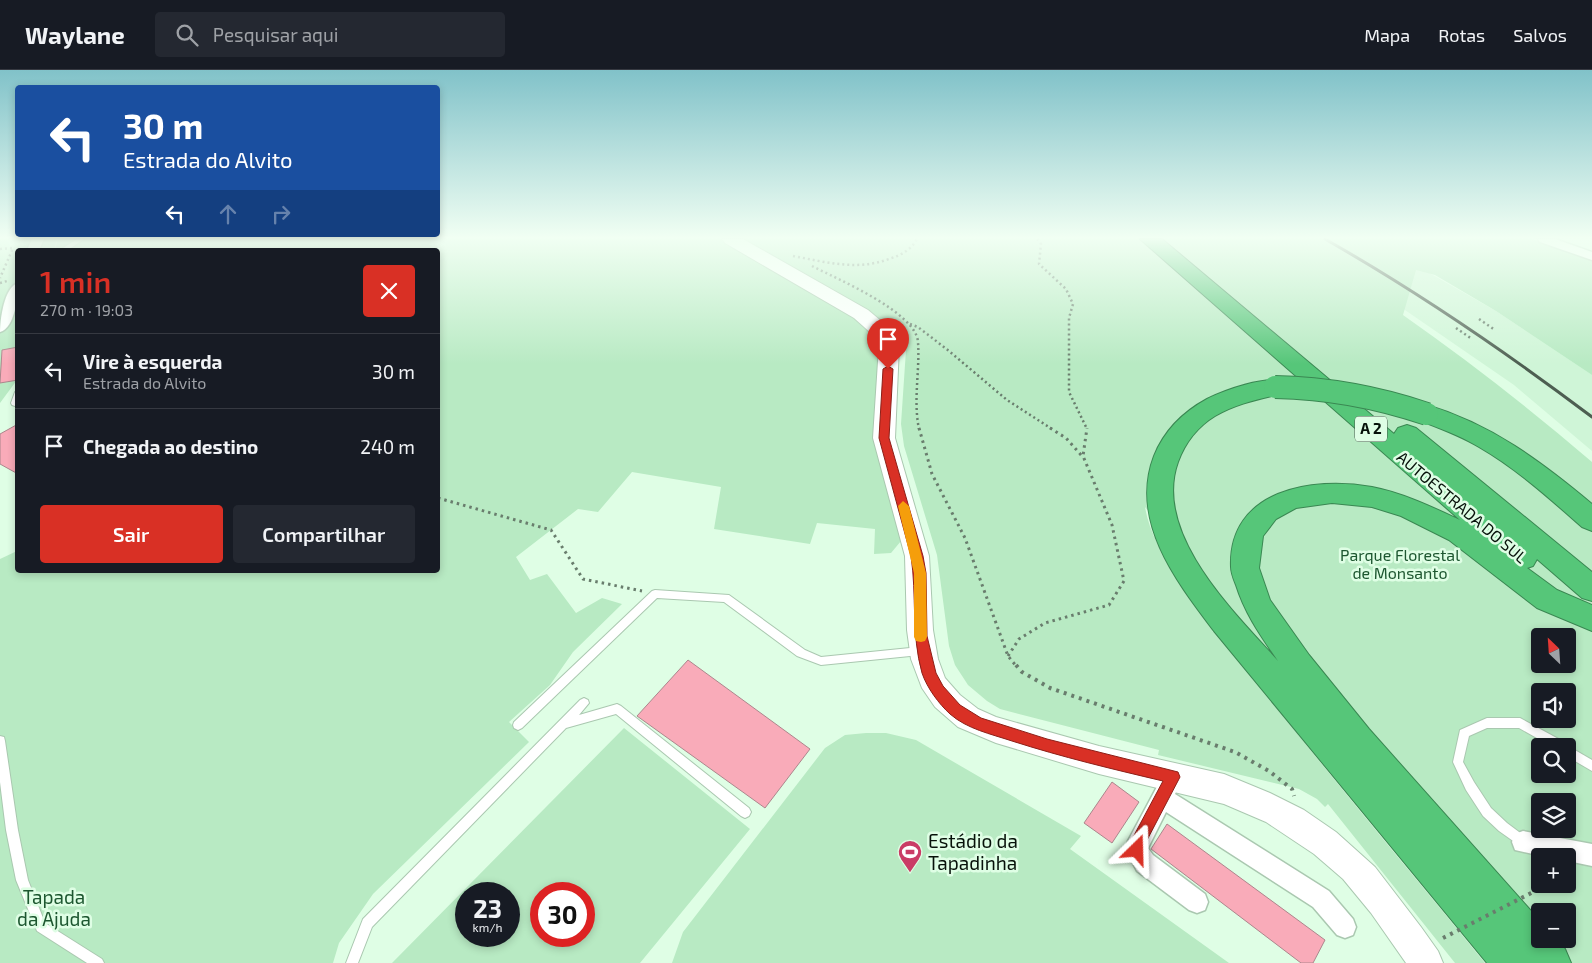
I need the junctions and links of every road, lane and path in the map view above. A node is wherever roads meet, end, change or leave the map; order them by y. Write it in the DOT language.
graph roads {
  1 [pos="803,281"];
  2 [pos="839,281"];
  3 [pos="1058,281"];
  4 [pos="1199,281"];
  5 [pos="1223,281"];
  6 [pos="15,294"];
  7 [pos="1479,319"];
  8 [pos="909,323"];
  9 [pos="0,328"];
  10 [pos="1456,328"];
  11 [pos="1496,330"];
  12 [pos="1472,339"];
  13 [pos="1083,456"];
  14 [pos="440,499"];
  15 [pos="1592,520"];
  16 [pos="1592,588"];
  17 [pos="655,594"];
  18 [pos="1592,618"];
  19 [pos="923,651"];
  20 [pos="1008,656"];
  21 [pos="584,703"];
  22 [pos="563,724"];
  23 [pos="518,725"];
  24 [pos="1546,738"];
  25 [pos="0,741"];
  26 [pos="1576,756"];
  27 [pos="1592,766"];
  28 [pos="1168,788"];
  29 [pos="745,812"];
  30 [pos="1300,826"];
  31 [pos="1523,842"];
  32 [pos="1592,855"];
  33 [pos="1533,893"];
  34 [pos="1197,902"];
  35 [pos="1346,928"];
  36 [pos="1435,951"];
  37 [pos="98,963"];
  38 [pos="352,963"];
  39 [pos="1512,963"];
  40 [pos="1551,963"];
  1 -- 19 [label="street"];
  2 -- 8 [label="path"];
  3 -- 13 [label="path"];
  4 -- 18 [label="highway, AUTOESTRADA DO SUL / A 2"];
  5 -- 16 [label="highway, AUTOESTRADA DO SUL / A 2"];
  6 -- 9 [label="street"];
  7 -- 11 [label="path"];
  8 -- 13 [label="path"];
  8 -- 20 [label="path"];
  10 -- 12 [label="path"];
  13 -- 20 [label="path"];
  14 -- 17 [label="path"];
  15 -- 39 [label="highway, bridge"];
  17 -- 19 [label="lane"];
  17 -- 23 [label="lane"];
  18 -- 40 [label="highway"];
  19 -- 28 [label="street"];
  20 -- 30 [label="path"];
  21 -- 22 [label="lane"];
  22 -- 29 [label="lane"];
  22 -- 38 [label="lane"];
  24 -- 31 [label="lane"];
  25 -- 37 [label="lane"];
  26 -- 27 [label="lane"];
  28 -- 30 [label="street"];
  28 -- 34 [label="street"];
  28 -- 35 [label="street"];
  30 -- 36 [label="street"];
  31 -- 32 [label="street"];
  33 -- 36 [label="path, bridge"];
}
